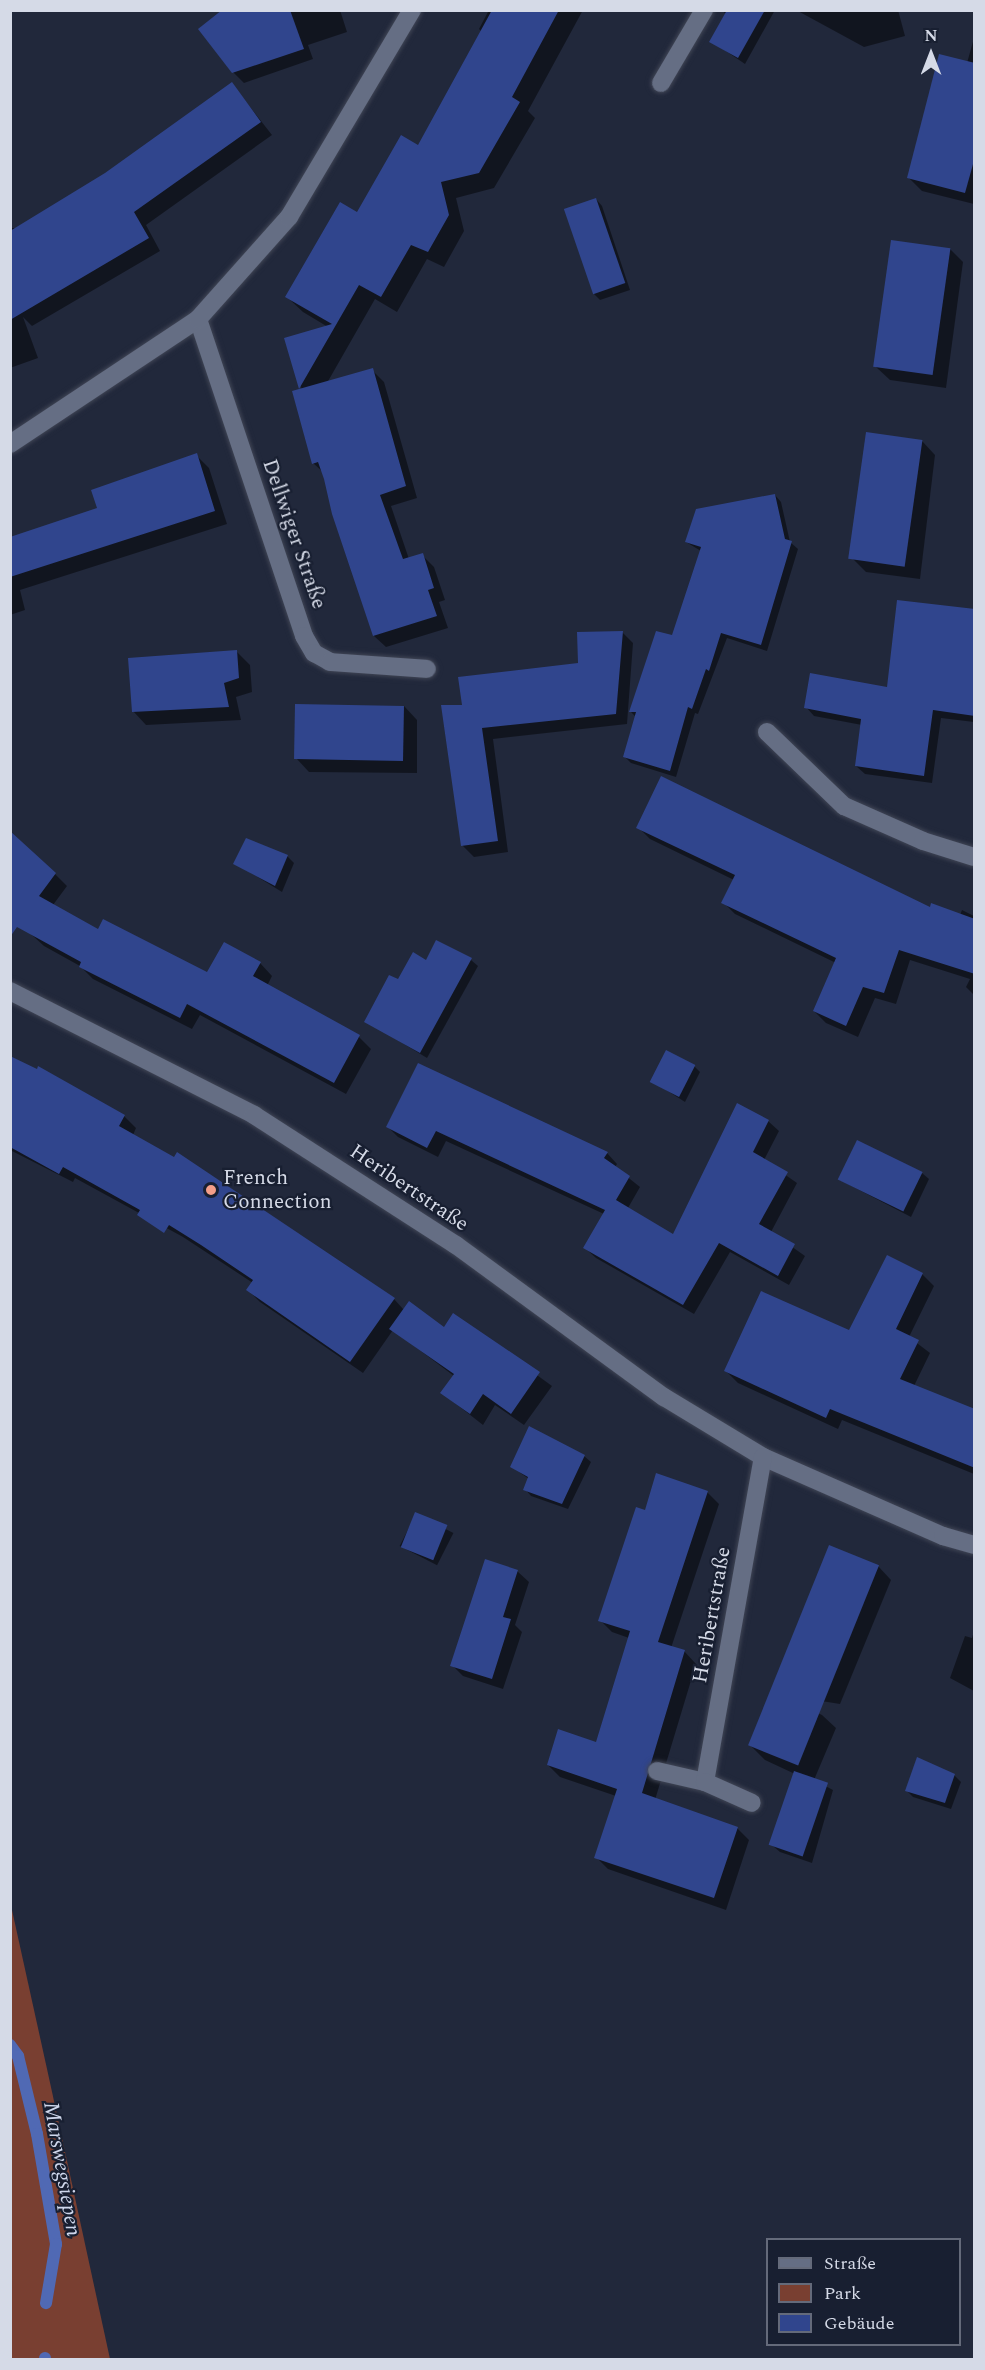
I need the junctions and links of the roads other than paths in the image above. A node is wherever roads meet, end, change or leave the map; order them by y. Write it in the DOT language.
graph roads {
  1 [pos="412,10"];
  2 [pos="704,10"];
  3 [pos="661,83"];
  4 [pos="198,319"];
  5 [pos="10,444"];
  6 [pos="427,669"];
  7 [pos="767,732"];
  8 [pos="975,857"];
  9 [pos="10,991"];
  10 [pos="763,1457"];
  11 [pos="975,1545"];
  12 [pos="657,1771"];
  13 [pos="705,1782"];
  14 [pos="752,1803"];
  1 -- 4 [label="street"];
  2 -- 3 [label="street"];
  4 -- 5 [label="street"];
  4 -- 6 [label="street, Dellwiger Straße"];
  7 -- 8 [label="street"];
  9 -- 10 [label="street, Heribertstraße"];
  10 -- 11 [label="street, Heribertstraße"];
  10 -- 13 [label="street, Heribertstraße"];
  12 -- 13 [label="street"];
  13 -- 14 [label="street"];
}
